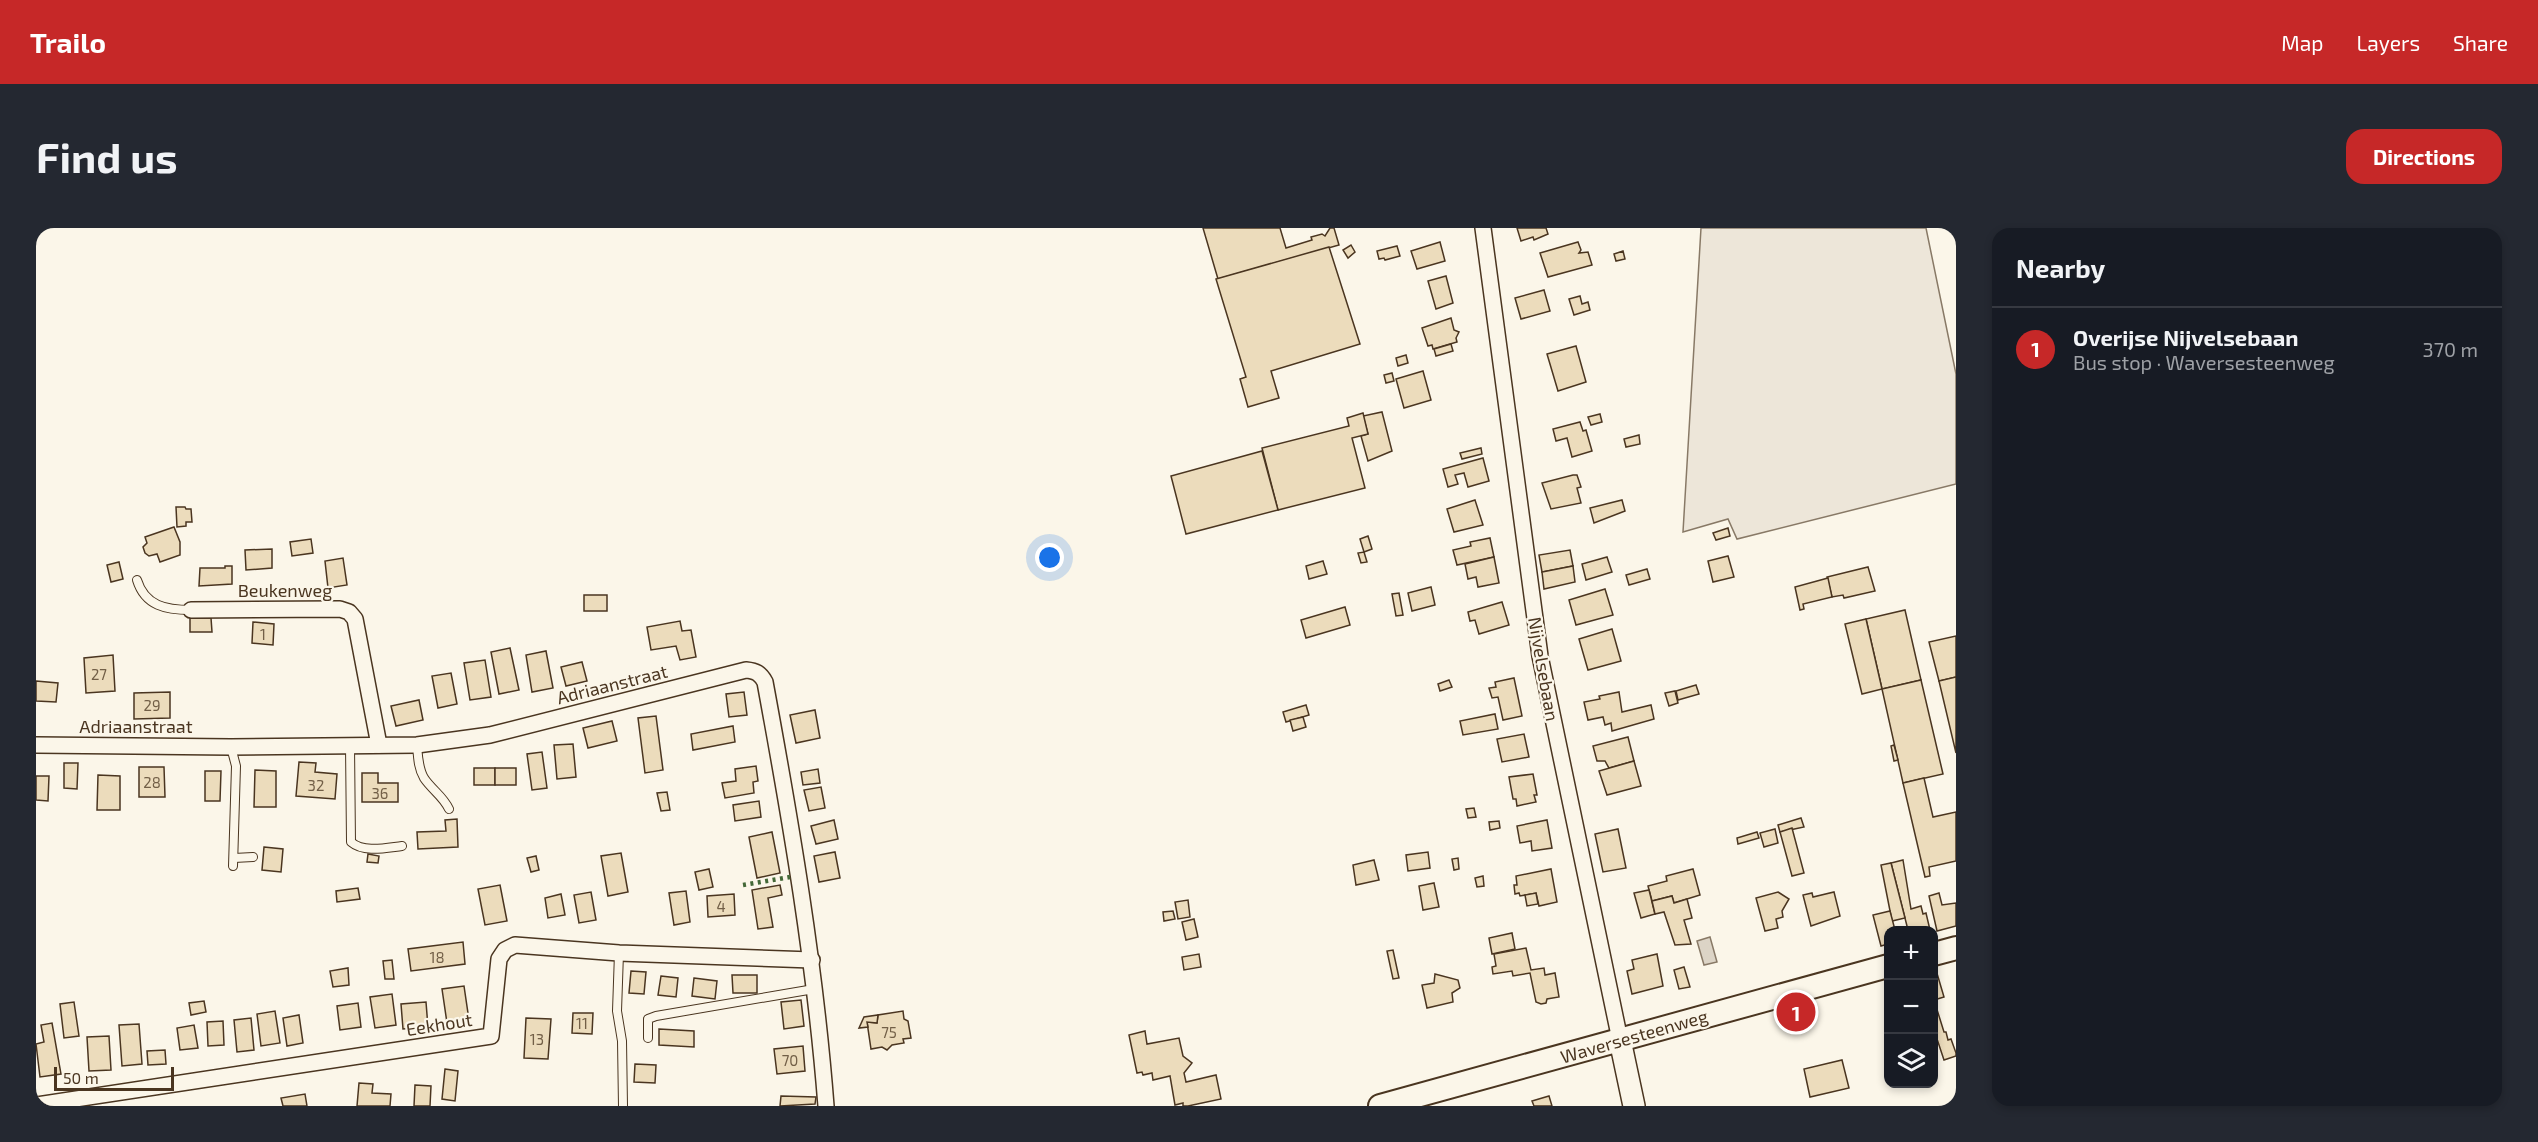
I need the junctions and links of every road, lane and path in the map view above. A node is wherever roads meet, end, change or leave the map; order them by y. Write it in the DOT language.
graph roads {
  1 [pos="1483,228"];
  2 [pos="137,580"];
  3 [pos="191,610"];
  4 [pos="36,745"];
  5 [pos="350,745"];
  6 [pos="379,745"];
  7 [pos="417,745"];
  8 [pos="231,747"];
  9 [pos="449,809"];
  10 [pos="402,846"];
  11 [pos="253,857"];
  12 [pos="1956,948"];
  13 [pos="619,953"];
  14 [pos="1938,953"];
  15 [pos="812,960"];
  16 [pos="1884,967"];
  17 [pos="815,989"];
  18 [pos="648,1038"];
  19 [pos="1620,1040"];
  20 [pos="36,1105"];
  21 [pos="623,1106"];
  22 [pos="826,1106"];
  23 [pos="1380,1106"];
  24 [pos="1634,1106"];
  1 -- 19 [label="street, Nijvelsebaan"];
  2 -- 3 [label="lane"];
  3 -- 6 [label="street, Beukenweg"];
  4 -- 8 [label="street, Adriaanstraat"];
  5 -- 6 [label="street, Adriaanstraat"];
  5 -- 8 [label="street, Adriaanstraat"];
  5 -- 10 [label="lane"];
  6 -- 7 [label="street, Adriaanstraat"];
  7 -- 9 [label="lane"];
  7 -- 15 [label="street, Adriaanstraat"];
  8 -- 11 [label="lane"];
  12 -- 14 [label="main road"];
  13 -- 15 [label="street, Eekhout"];
  13 -- 20 [label="street, Eekhout"];
  13 -- 21 [label="lane"];
  15 -- 17 [label="street, Adriaanstraat"];
  16 -- 19 [label="main road, Waversesteenweg"];
  17 -- 18 [label="lane"];
  17 -- 22 [label="street, Adriaanstraat"];
  19 -- 23 [label="main road, Waversesteenweg"];
  19 -- 24 [label="main road, Nijvelsebaan"];
}
